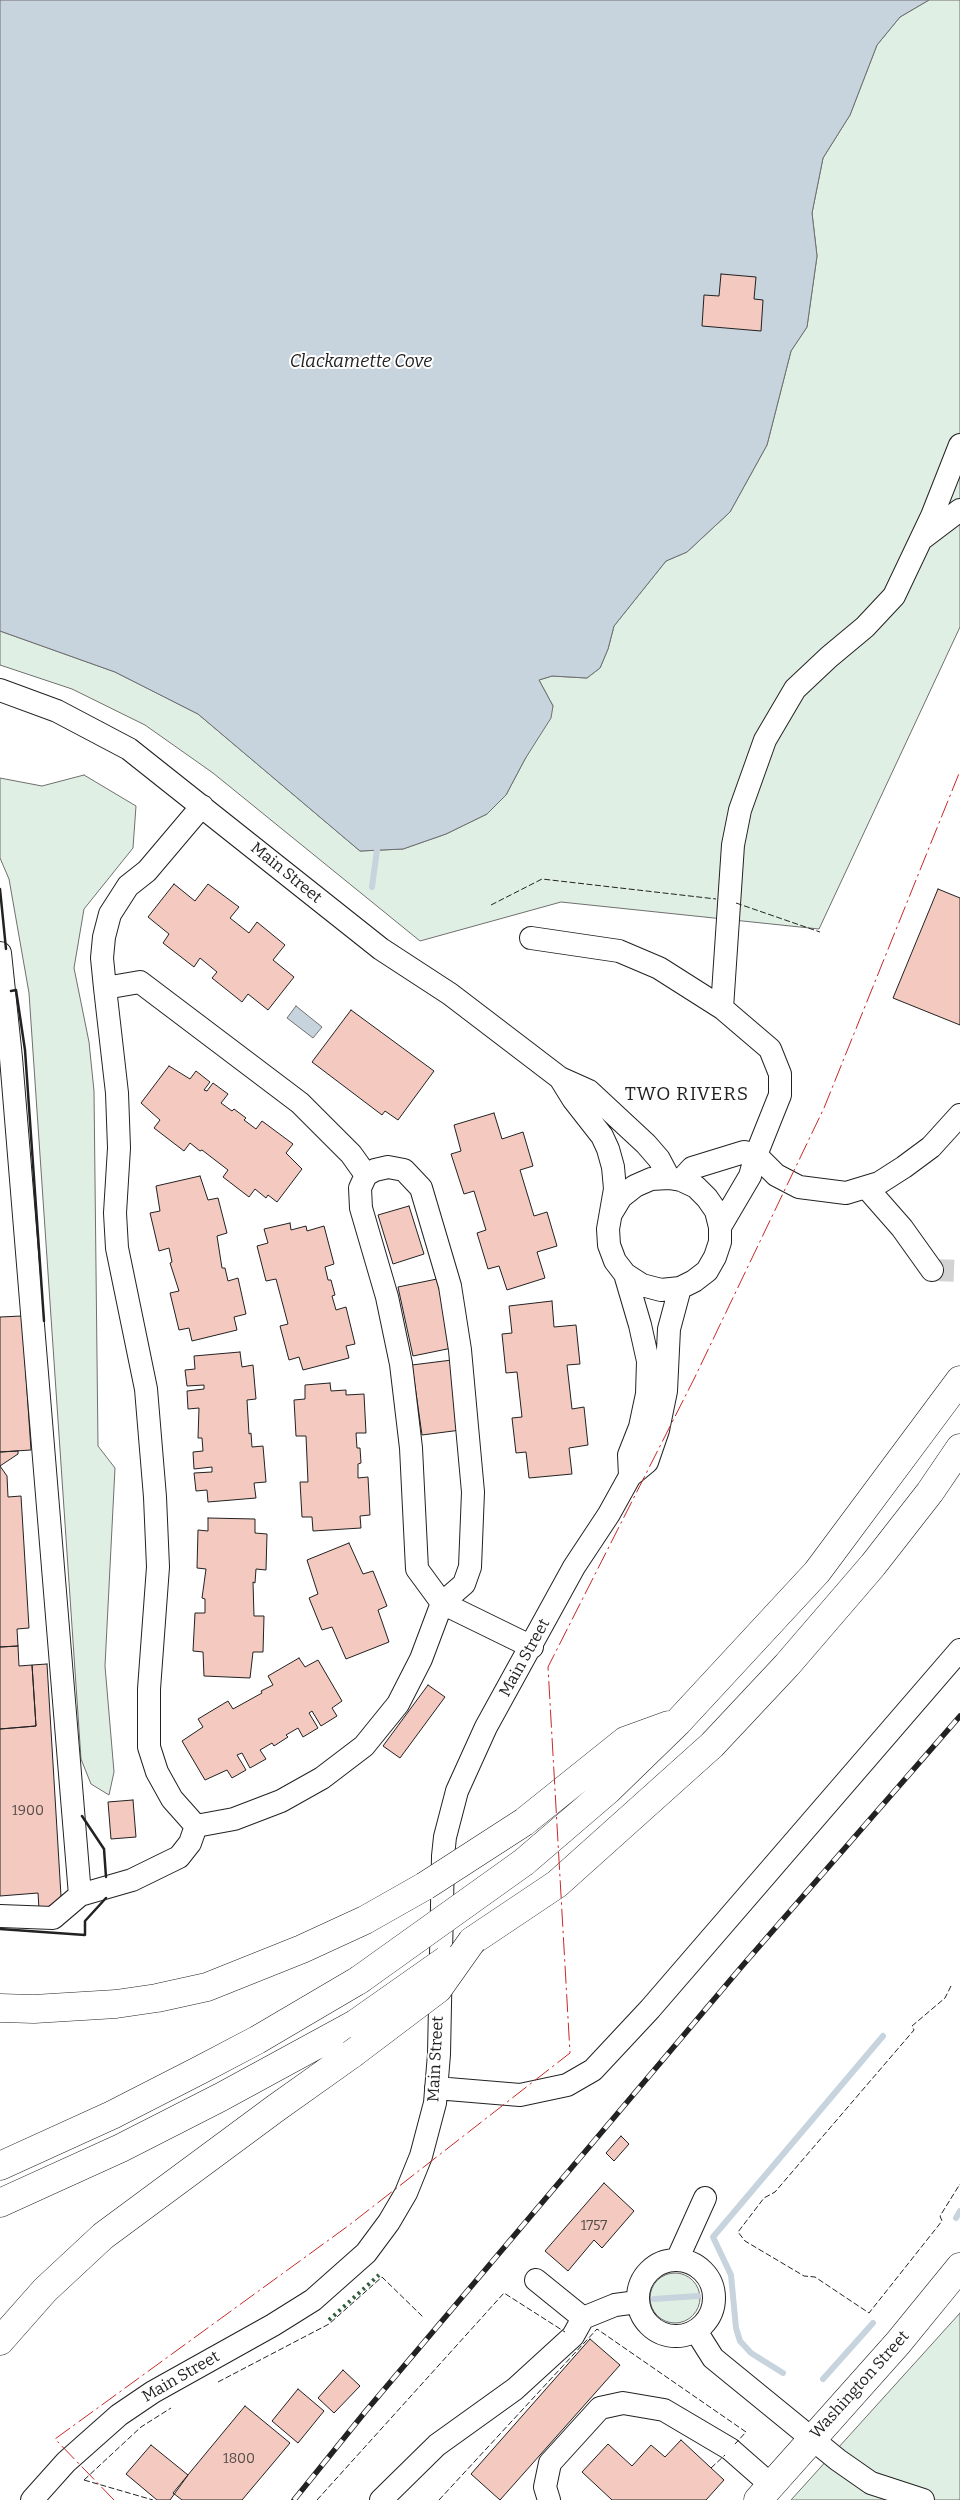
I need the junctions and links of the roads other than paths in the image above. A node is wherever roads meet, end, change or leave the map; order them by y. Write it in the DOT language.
graph roads {
  1 [pos="960,445"];
  2 [pos="960,510"];
  3 [pos="920,540"];
  4 [pos="0,690"];
  5 [pos="202,806"];
  6 [pos="532,938"];
  7 [pos="0,953"];
  8 [pos="105,988"];
  9 [pos="722,1008"];
  10 [pos="560,1078"];
  11 [pos="960,1115"];
  12 [pos="756,1155"];
  13 [pos="366,1175"];
  14 [pos="675,1179"];
  15 [pos="866,1187"];
  16 [pos="612,1212"];
  17 [pos="720,1227"];
  18 [pos="932,1270"];
  19 [pos="625,1274"];
  20 [pos="680,1288"];
  21 [pos="960,1380"];
  22 [pos="960,1448"];
  23 [pos="630,1476"];
  24 [pos="442,1603"];
  25 [pos="532,1647"];
  26 [pos="960,1650"];
  27 [pos="678,1722"];
  28 [pos="196,1826"];
  29 [pos="80,1895"];
  30 [pos="0,1916"];
  31 [pos="472,1942"];
  32 [pos="0,2008"];
  33 [pos="436,2088"];
  34 [pos="0,2166"];
  35 [pos="705,2198"];
  36 [pos="0,2203"];
  37 [pos="677,2260"];
  38 [pos="960,2267"];
  39 [pos="536,2280"];
  40 [pos="637,2302"];
  41 [pos="583,2318"];
  42 [pos="696,2331"];
  43 [pos="0,2341"];
  44 [pos="812,2438"];
  45 [pos="764,2492"];
  46 [pos="32,2500"];
  47 [pos="381,2500"];
  48 [pos="549,2500"];
  49 [pos="923,2500"];
  1 -- 3 [label="street"];
  2 -- 3 [label="street"];
  3 -- 9 [label="street"];
  4 -- 5 [label="street, Main Street"];
  5 -- 8 [label="street"];
  5 -- 10 [label="street, Main Street"];
  6 -- 9 [label="street"];
  7 -- 29 [label="street"];
  8 -- 13 [label="street"];
  8 -- 28 [label="street"];
  9 -- 12 [label="street"];
  10 -- 14 [label="street, Main Street"];
  10 -- 16 [label="street, Main Street"];
  11 -- 15 [label="street"];
  12 -- 14 [label="street"];
  12 -- 15 [label="street"];
  12 -- 17 [label="street"];
  13 -- 24 [label="street"];
  13 -- 24 [label="street"];
  14 -- 16 [label="street, Main Street"];
  14 -- 17 [label="street, Main Street"];
  15 -- 18 [label="street"];
  16 -- 19 [label="street, Main Street"];
  17 -- 20 [label="street, Main Street"];
  19 -- 20 [label="street, Main Street"];
  19 -- 23 [label="street, Main Street"];
  20 -- 23 [label="street, Main Street"];
  21 -- 27 [label="main road"];
  22 -- 31 [label="main road"];
  23 -- 25 [label="street, Main Street"];
  24 -- 25 [label="street"];
  24 -- 28 [label="street"];
  25 -- 33 [label="street, Main Street"];
  26 -- 33 [label="street"];
  27 -- 32 [label="main road, bridge"];
  27 -- 34 [label="main road, bridge"];
  28 -- 29 [label="street"];
  29 -- 30 [label="street"];
  31 -- 36 [label="main road, bridge"];
  31 -- 43 [label="main road, bridge"];
  33 -- 46 [label="street, Main Street"];
  35 -- 37 [label="street"];
  37 -- 40 [label="street"];
  37 -- 42 [label="street"];
  38 -- 44 [label="main road, Washington Street"];
  39 -- 41 [label="street"];
  40 -- 41 [label="street"];
  40 -- 42 [label="street"];
  41 -- 47 [label="street"];
  42 -- 44 [label="street"];
  44 -- 45 [label="main road, Washington Street"];
  44 -- 49 [label="street"];
  45 -- 48 [label="street"];
}
